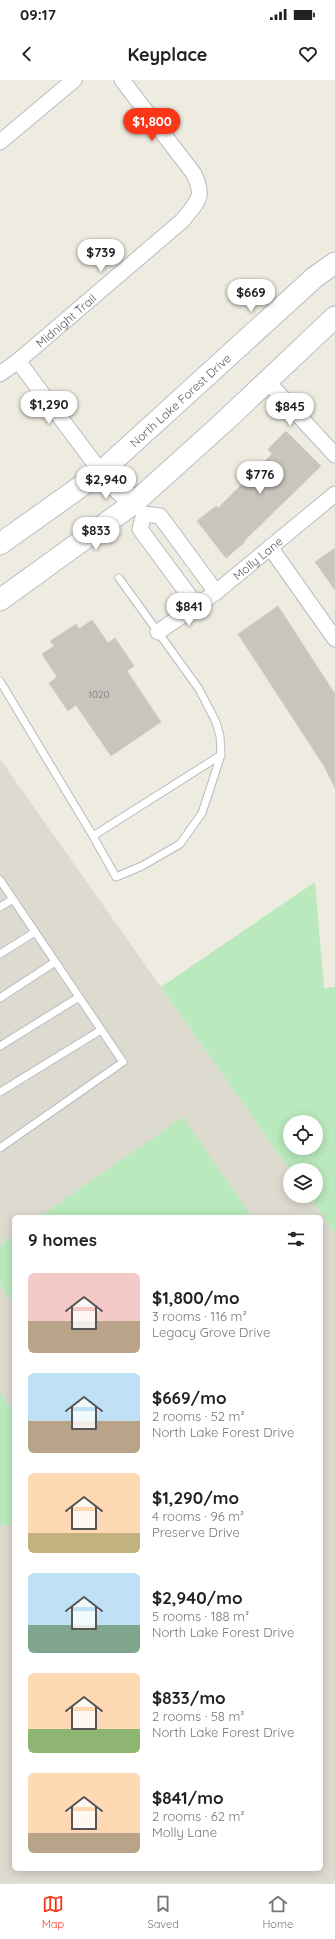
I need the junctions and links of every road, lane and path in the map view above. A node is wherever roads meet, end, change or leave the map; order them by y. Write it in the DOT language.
graph roads {
  1 [pos="74,80"];
  2 [pos="122,80"];
  3 [pos="0,142"];
  4 [pos="335,263"];
  5 [pos="335,317"];
  6 [pos="18,361"];
  7 [pos="0,374"];
  8 [pos="267,381"];
  9 [pos="335,455"];
  10 [pos="101,472"];
  11 [pos="335,494"];
  12 [pos="139,509"];
  13 [pos="0,544"];
  14 [pos="270,547"];
  15 [pos="119,578"];
  16 [pos="216,592"];
  17 [pos="0,600"];
  18 [pos="196,606"];
  19 [pos="158,632"];
  20 [pos="335,639"];
  21 [pos="0,681"];
  22 [pos="221,756"];
  23 [pos="93,836"];
  24 [pos="0,880"];
  25 [pos="13,899"];
  26 [pos="0,907"];
  27 [pos="35,932"];
  28 [pos="0,954"];
  29 [pos="55,962"];
  30 [pos="79,997"];
  31 [pos="0,998"];
  32 [pos="101,1030"];
  33 [pos="0,1046"];
  34 [pos="0,1092"];
  35 [pos="0,1148"];
  1 -- 3 [label="street"];
  2 -- 6 [label="street, Midnight Trail"];
  4 -- 10 [label="main road, North Lake Forest Drive"];
  5 -- 8 [label="main road"];
  6 -- 7 [label="street, Midnight Trail"];
  6 -- 10 [label="street"];
  8 -- 9 [label="street"];
  8 -- 12 [label="main road"];
  10 -- 12 [label="main road"];
  10 -- 13 [label="main road, North Lake Forest Drive"];
  11 -- 14 [label="street, Molly Lane"];
  12 -- 16 [label="street"];
  12 -- 17 [label="main road"];
  12 -- 18 [label="street"];
  14 -- 16 [label="street, Molly Lane"];
  14 -- 20 [label="street"];
  15 -- 19 [label="lane"];
  16 -- 18 [label="street, Molly Lane"];
  18 -- 19 [label="street, Molly Lane"];
  19 -- 22 [label="lane"];
  21 -- 23 [label="lane"];
  22 -- 23 [label="lane"];
  22 -- 23 [label="lane"];
  24 -- 25 [label="lane"];
  25 -- 26 [label="lane"];
  25 -- 27 [label="lane"];
  27 -- 28 [label="lane"];
  27 -- 29 [label="lane"];
  29 -- 30 [label="lane"];
  29 -- 31 [label="lane"];
  30 -- 32 [label="lane"];
  30 -- 33 [label="lane"];
  32 -- 34 [label="lane"];
  32 -- 35 [label="lane"];
}
